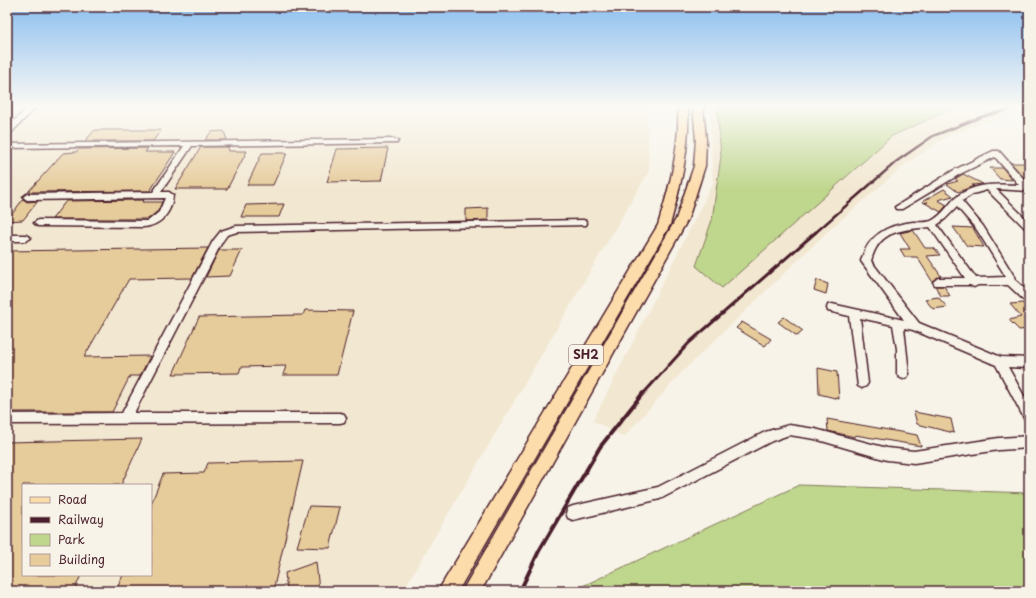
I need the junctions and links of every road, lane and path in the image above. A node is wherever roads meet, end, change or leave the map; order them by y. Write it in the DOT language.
graph roads {
  1 [pos="684,134"];
  2 [pos="701,134"];
  3 [pos="394,141"];
  4 [pos="190,143"];
  5 [pos="7,146"];
  6 [pos="990,188"];
  7 [pos="1027,188"];
  8 [pos="155,194"];
  9 [pos="27,197"];
  10 [pos="958,202"];
  11 [pos="899,207"];
  12 [pos="38,223"];
  13 [pos="583,224"];
  14 [pos="932,224"];
  15 [pos="1029,227"];
  16 [pos="7,238"];
  17 [pos="26,238"];
  18 [pos="1010,281"];
  19 [pos="938,282"];
  20 [pos="974,283"];
  21 [pos="1029,298"];
  22 [pos="832,308"];
  23 [pos="854,312"];
  24 [pos="898,322"];
  25 [pos="915,326"];
  26 [pos="1000,362"];
  27 [pos="1029,363"];
  28 [pos="903,374"];
  29 [pos="862,383"];
  30 [pos="1029,416"];
  31 [pos="7,418"];
  32 [pos="126,418"];
  33 [pos="340,418"];
  34 [pos="1029,442"];
  35 [pos="573,512"];
  36 [pos="447,591"];
  37 [pos="471,591"];
  1 -- 36 [label="main road, SH2"];
  2 -- 37 [label="main road, SH2"];
  3 -- 4 [label="street"];
  4 -- 5 [label="street"];
  4 -- 8 [label="street"];
  6 -- 7 [label="street"];
  6 -- 10 [label="street"];
  6 -- 15 [label="street"];
  7 -- 11 [label="street"];
  8 -- 9 [label="street"];
  8 -- 12 [label="street"];
  10 -- 14 [label="street"];
  10 -- 18 [label="street"];
  13 -- 32 [label="street"];
  14 -- 20 [label="street"];
  14 -- 25 [label="street"];
  16 -- 17 [label="street"];
  18 -- 20 [label="street"];
  18 -- 21 [label="street"];
  19 -- 20 [label="street"];
  22 -- 23 [label="street"];
  23 -- 24 [label="street"];
  23 -- 29 [label="street"];
  24 -- 25 [label="street"];
  24 -- 28 [label="street"];
  25 -- 26 [label="street"];
  26 -- 27 [label="street"];
  26 -- 30 [label="street"];
  31 -- 32 [label="street"];
  32 -- 33 [label="street"];
  34 -- 35 [label="street"];
}
